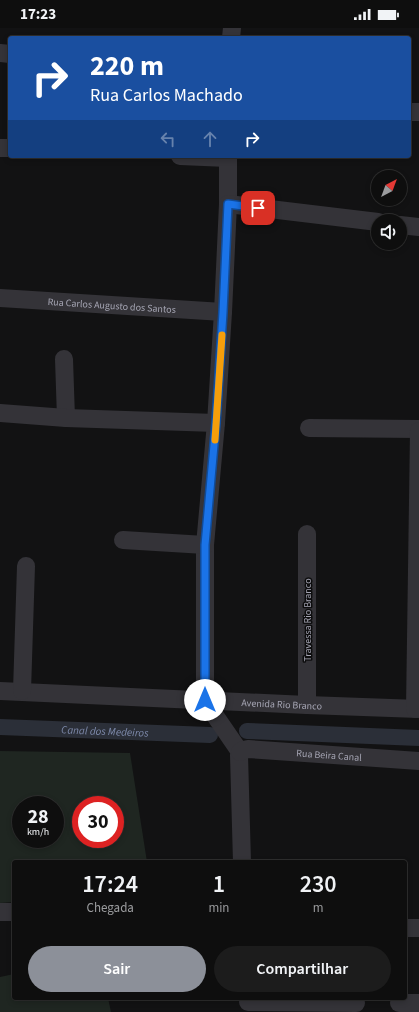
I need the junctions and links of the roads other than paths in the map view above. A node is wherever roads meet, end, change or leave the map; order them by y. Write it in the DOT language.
graph roads {
  1 [pos="228,158"];
  2 [pos="228,204"];
  3 [pos="371,221"];
  4 [pos="407,225"];
  5 [pos="419,227"];
  6 [pos="0,298"];
  7 [pos="223,312"];
  8 [pos="64,358"];
  9 [pos="0,413"];
  10 [pos="66,418"];
  11 [pos="216,423"];
  12 [pos="309,428"];
  13 [pos="419,430"];
  14 [pos="307,534"];
  15 [pos="123,540"];
  16 [pos="205,545"];
  17 [pos="26,566"];
  18 [pos="0,691"];
  19 [pos="22,692"];
  20 [pos="207,704"];
  21 [pos="307,705"];
  22 [pos="417,709"];
  23 [pos="238,749"];
  24 [pos="419,761"];
  25 [pos="242,860"];
  26 [pos="0,912"];
  27 [pos="12,912"];
  28 [pos="407,928"];
  29 [pos="419,928"];
  30 [pos="356,1003"];
  31 [pos="399,1003"];
  32 [pos="248,1004"];
  33 [pos="419,1004"];
  1 -- 2 [label="street"];
  2 -- 3 [label="street"];
  2 -- 7 [label="street"];
  4 -- 5 [label="street"];
  6 -- 7 [label="street, Rua Carlos Augusto dos Santos"];
  7 -- 11 [label="street"];
  8 -- 10 [label="street"];
  9 -- 10 [label="street"];
  10 -- 11 [label="street"];
  11 -- 16 [label="street"];
  12 -- 13 [label="street"];
  13 -- 22 [label="street"];
  14 -- 21 [label="street, Travessa Rio Branco"];
  15 -- 16 [label="street"];
  16 -- 20 [label="street"];
  17 -- 19 [label="street"];
  18 -- 19 [label="street, Avenida Rio Branco"];
  19 -- 20 [label="street, Avenida Rio Branco"];
  20 -- 21 [label="street, Avenida Rio Branco"];
  20 -- 23 [label="street"];
  21 -- 22 [label="street, Avenida Rio Branco"];
  23 -- 24 [label="street, Rua Beira Canal"];
  23 -- 25 [label="street"];
  26 -- 27 [label="street"];
  28 -- 29 [label="street"];
  30 -- 32 [label="street"];
  31 -- 33 [label="street"];
}
